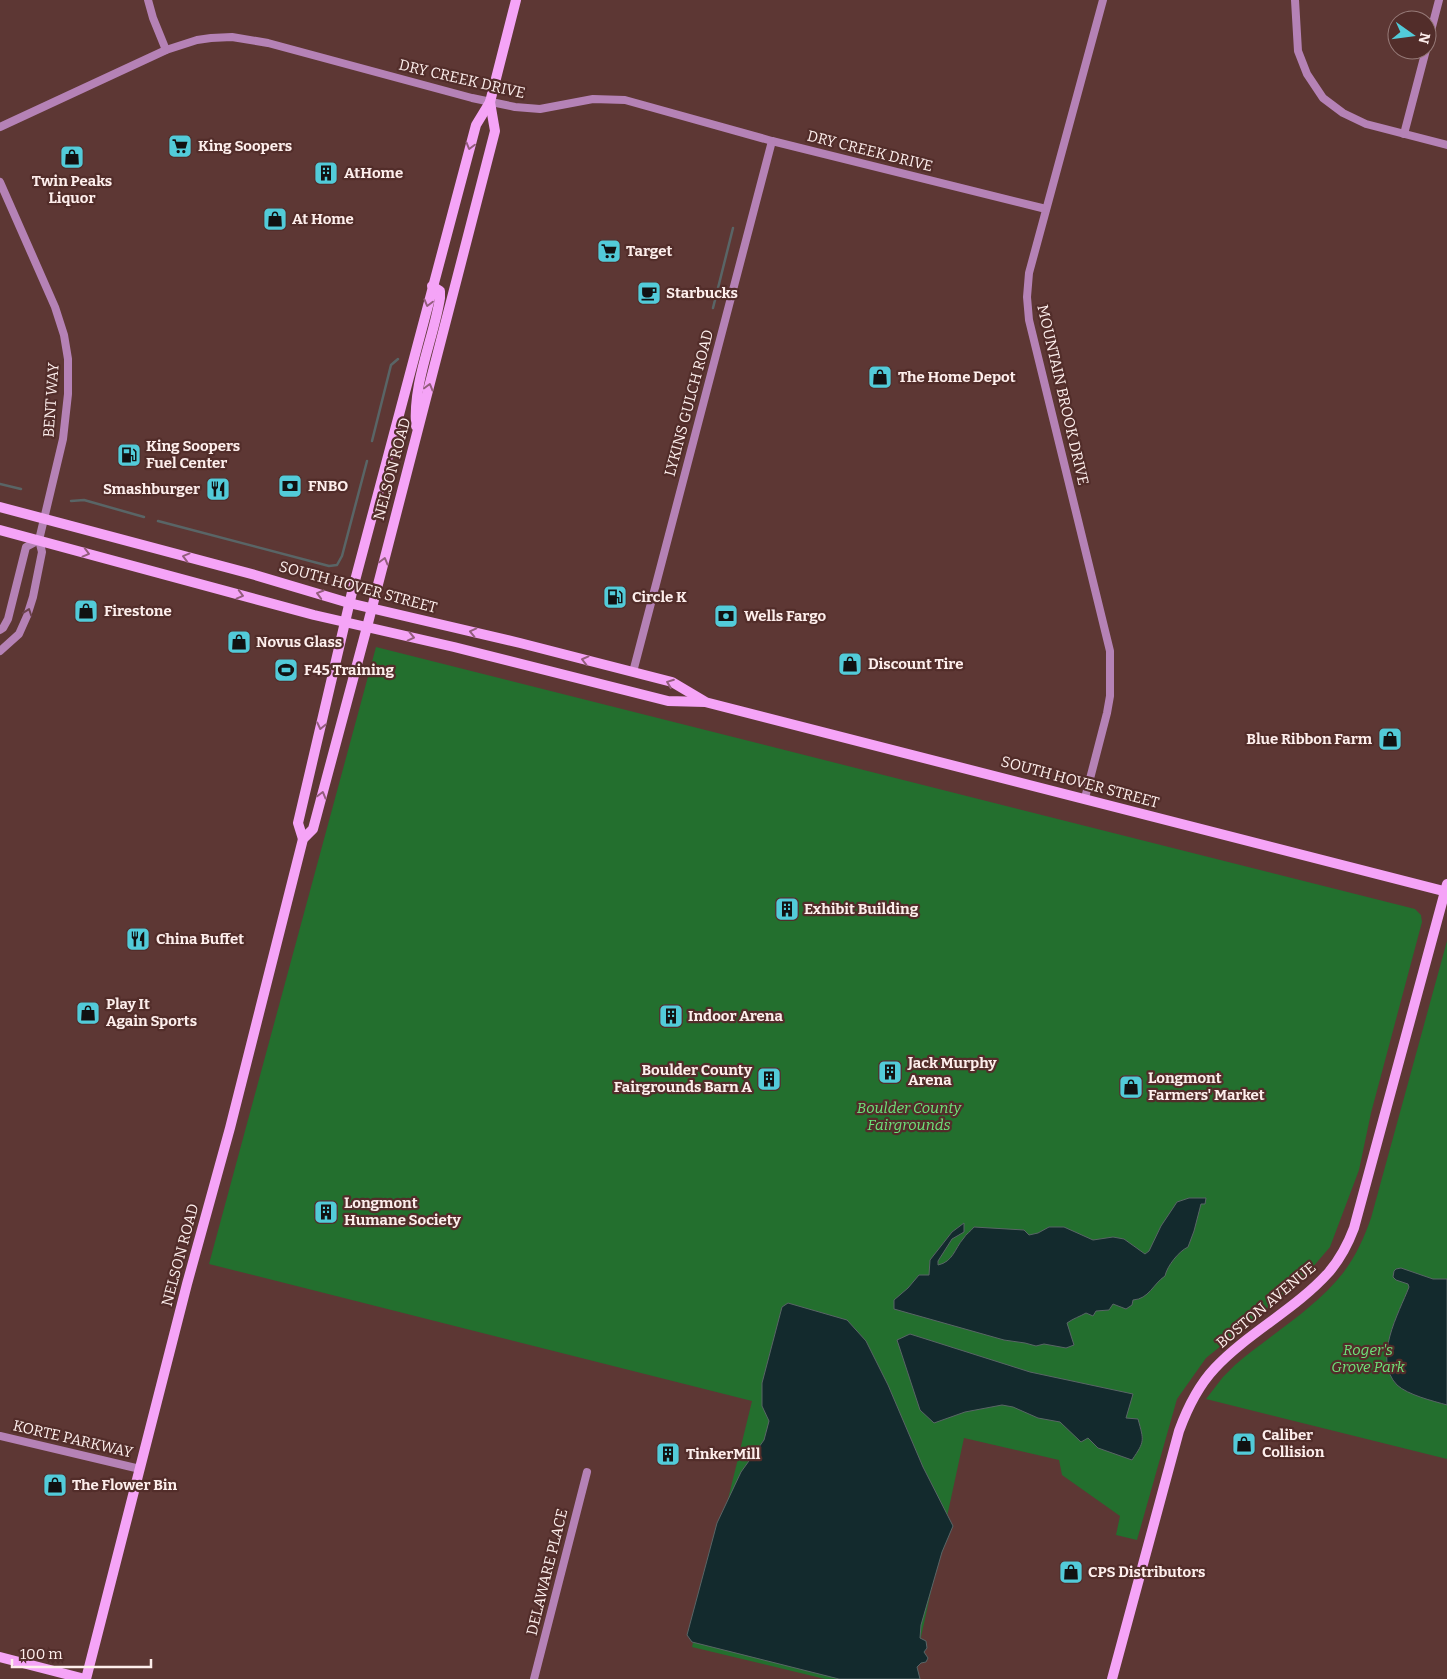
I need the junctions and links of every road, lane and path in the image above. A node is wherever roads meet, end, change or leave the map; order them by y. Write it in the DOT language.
graph roads {
  1 [pos="148,0"];
  2 [pos="516,0"];
  3 [pos="1103,0"];
  4 [pos="1296,0"];
  5 [pos="166,50"];
  6 [pos="1423,60"];
  7 [pos="490,102"];
  8 [pos="0,127"];
  9 [pos="1404,134"];
  10 [pos="772,141"];
  11 [pos="1447,145"];
  12 [pos="0,182"];
  13 [pos="1046,209"];
  14 [pos="432,286"];
  15 [pos="416,434"];
  16 [pos="0,507"];
  17 [pos="44,519"];
  18 [pos="0,530"];
  19 [pos="39,540"];
  20 [pos="349,603"];
  21 [pos="372,608"];
  22 [pos="345,622"];
  23 [pos="367,627"];
  24 [pos="0,630"];
  25 [pos="0,651"];
  26 [pos="632,672"];
  27 [pos="628,690"];
  28 [pos="705,702"];
  29 [pos="1085,798"];
  30 [pos="303,839"];
  31 [pos="1446,889"];
  32 [pos="0,1436"];
  33 [pos="140,1470"];
  34 [pos="587,1472"];
  35 [pos="0,1657"];
  36 [pos="86,1679"];
  37 [pos="534,1679"];
  38 [pos="1112,1679"];
  1 -- 5 [label="street"];
  2 -- 7 [label="main road, NELSON ROAD"];
  3 -- 13 [label="street, MOUNTAIN BROOK DRIVE"];
  4 -- 9 [label="street"];
  5 -- 7 [label="street, DRY CREEK DRIVE"];
  5 -- 8 [label="street, DRY CREEK DRIVE"];
  6 -- 9 [label="street"];
  7 -- 10 [label="street, DRY CREEK DRIVE"];
  7 -- 14 [label="main road, NELSON ROAD, one-way"];
  15 -- 7 [label="main road, NELSON ROAD, one-way"];
  9 -- 11 [label="street"];
  10 -- 13 [label="street, DRY CREEK DRIVE"];
  10 -- 26 [label="street, LYKINS GULCH ROAD"];
  12 -- 17 [label="street, BENT WAY"];
  13 -- 29 [label="street, MOUNTAIN BROOK DRIVE"];
  14 -- 15 [label="main road"];
  14 -- 20 [label="main road, NELSON ROAD, one-way"];
  21 -- 15 [label="main road, NELSON ROAD, one-way"];
  16 -- 17 [label="main road, SOUTH HOVER STREET"];
  17 -- 19 [label="street, BENT WAY"];
  20 -- 17 [label="main road, SOUTH HOVER STREET, one-way"];
  18 -- 19 [label="main road, SOUTH HOVER STREET"];
  19 -- 22 [label="main road, SOUTH HOVER STREET, one-way"];
  19 -- 24 [label="street, BENT WAY"];
  25 -- 19 [label="street, BENT WAY, one-way"];
  20 -- 21 [label="main road, SOUTH HOVER STREET"];
  20 -- 22 [label="main road, NELSON ROAD"];
  21 -- 23 [label="main road, NELSON ROAD"];
  26 -- 21 [label="main road, SOUTH HOVER STREET, one-way"];
  22 -- 23 [label="main road, SOUTH HOVER STREET"];
  22 -- 30 [label="main road, NELSON ROAD, one-way"];
  23 -- 27 [label="main road, SOUTH HOVER STREET, one-way"];
  30 -- 23 [label="main road, NELSON ROAD, one-way"];
  26 -- 27 [label="main road"];
  28 -- 26 [label="main road, SOUTH HOVER STREET, one-way"];
  27 -- 28 [label="main road, SOUTH HOVER STREET"];
  28 -- 29 [label="main road, SOUTH HOVER STREET"];
  29 -- 31 [label="main road, SOUTH HOVER STREET"];
  30 -- 33 [label="main road, NELSON ROAD"];
  31 -- 38 [label="main road, BOSTON AVENUE"];
  32 -- 33 [label="street, KORTE PARKWAY"];
  33 -- 36 [label="main road, NELSON ROAD"];
  34 -- 37 [label="street, DELAWARE PLACE"];
  35 -- 36 [label="main road"];
}
